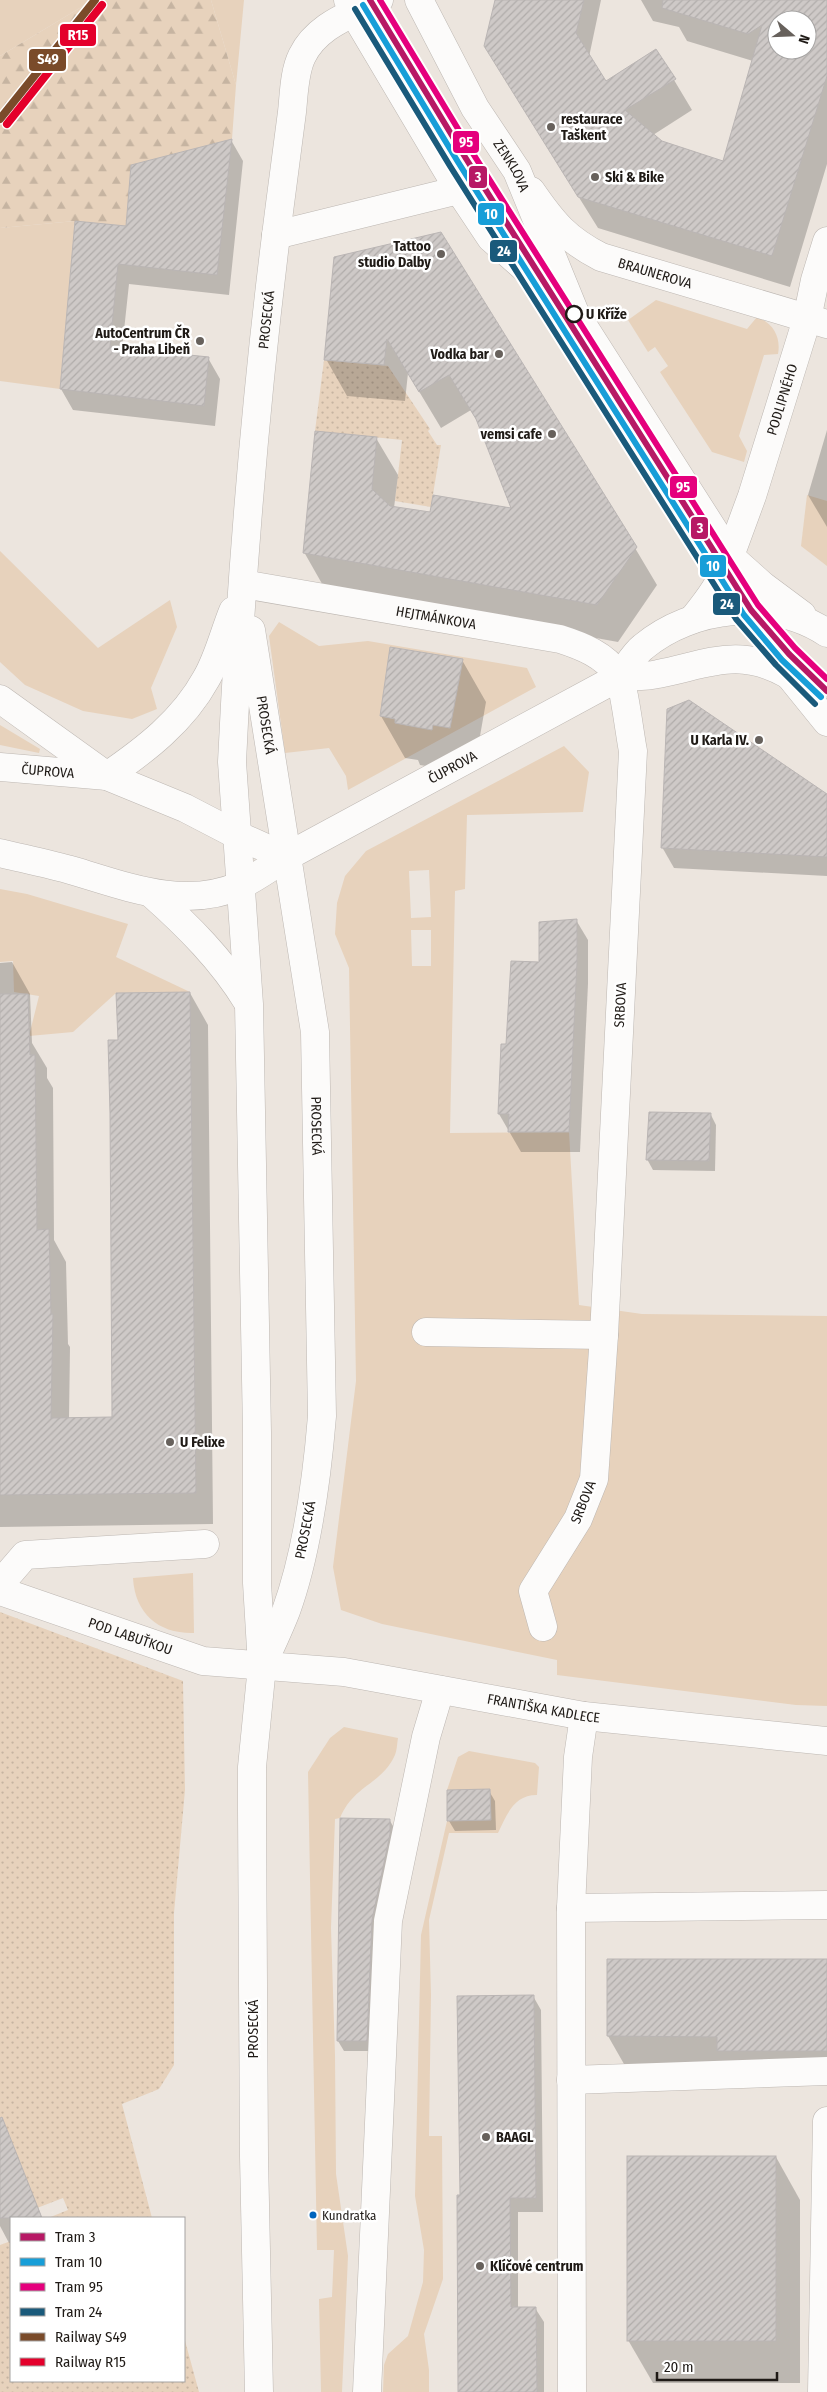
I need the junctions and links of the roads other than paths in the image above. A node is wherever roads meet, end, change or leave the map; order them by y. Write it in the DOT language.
graph roads {
  1 [pos="379,0"];
  2 [pos="419,0"];
  3 [pos="351,7"];
  4 [pos="517,171"];
  5 [pos="459,190"];
  6 [pos="276,235"];
  7 [pos="827,241"];
  8 [pos="575,313"];
  9 [pos="817,321"];
  10 [pos="730,556"];
  11 [pos="243,584"];
  12 [pos="751,610"];
  13 [pos="693,619"];
  14 [pos="823,631"];
  15 [pos="789,675"];
  16 [pos="619,677"];
  17 [pos="0,699"];
  18 [pos="827,722"];
  19 [pos="0,768"];
  20 [pos="107,776"];
  21 [pos="237,835"];
  22 [pos="0,853"];
  23 [pos="286,857"];
  24 [pos="240,885"];
  25 [pos="152,894"];
  26 [pos="250,1004"];
  27 [pos="426,1332"];
  28 [pos="604,1335"];
  29 [pos="205,1544"];
  30 [pos="0,1584"];
  31 [pos="0,1590"];
  32 [pos="543,1627"];
  33 [pos="262,1666"];
  34 [pos="440,1690"];
  35 [pos="584,1716"];
  36 [pos="827,1741"];
  37 [pos="827,1904"];
  38 [pos="571,1908"];
  39 [pos="827,2071"];
  40 [pos="571,2080"];
  41 [pos="827,2121"];
  42 [pos="259,2392"];
  43 [pos="367,2392"];
  44 [pos="572,2392"];
  45 [pos="822,2392"];
  1 -- 3 [label="main road"];
  2 -- 4 [label="main road, ZENKLOVA"];
  3 -- 5 [label="main road, ZENKLOVA"];
  3 -- 6 [label="main road, PROSECKÁ"];
  4 -- 8 [label="main road, ZENKLOVA"];
  4 -- 9 [label="main road, BRAUNEROVA"];
  5 -- 6 [label="main road"];
  5 -- 8 [label="main road, ZENKLOVA"];
  6 -- 11 [label="main road, PROSECKÁ"];
  7 -- 9 [label="main road, PODLIPNÉHO"];
  8 -- 10 [label="main road, ZENKLOVA"];
  9 -- 10 [label="main road, PODLIPNÉHO"];
  10 -- 12 [label="main road"];
  10 -- 13 [label="main road, PODLIPNÉHO"];
  10 -- 14 [label="main road"];
  11 -- 16 [label="main road, HEJTMÁNKOVA"];
  11 -- 20 [label="main road"];
  11 -- 21 [label="main road, PROSECKÁ"];
  11 -- 23 [label="main road, PROSECKÁ"];
  12 -- 13 [label="main road, ČUPROVA"];
  12 -- 14 [label="main road"];
  12 -- 15 [label="main road"];
  13 -- 16 [label="main road, ČUPROVA"];
  15 -- 16 [label="main road, ČUPROVA"];
  15 -- 18 [label="main road"];
  16 -- 23 [label="main road, ČUPROVA"];
  16 -- 28 [label="main road, SRBOVA"];
  17 -- 20 [label="main road"];
  19 -- 20 [label="main road, ČUPROVA"];
  20 -- 21 [label="main road, ČUPROVA"];
  21 -- 23 [label="main road, ČUPROVA"];
  21 -- 24 [label="main road, PROSECKÁ"];
  22 -- 25 [label="main road, ČUPROVA"];
  23 -- 24 [label="main road, ČUPROVA"];
  23 -- 33 [label="main road, PROSECKÁ"];
  24 -- 25 [label="main road, ČUPROVA"];
  24 -- 26 [label="main road, PROSECKÁ"];
  25 -- 26 [label="main road"];
  26 -- 33 [label="main road, PROSECKÁ"];
  27 -- 28 [label="main road"];
  28 -- 32 [label="main road, SRBOVA"];
  29 -- 30 [label="main road"];
  31 -- 33 [label="main road, POD LABUŤKOU"];
  33 -- 34 [label="main road, FRANTIŠKA KADLECE"];
  33 -- 42 [label="main road, PROSECKÁ"];
  34 -- 35 [label="main road, FRANTIŠKA KADLECE"];
  34 -- 43 [label="main road"];
  35 -- 36 [label="main road, FRANTIŠKA KADLECE"];
  35 -- 38 [label="main road"];
  37 -- 38 [label="main road"];
  38 -- 40 [label="main road"];
  39 -- 40 [label="main road"];
  40 -- 44 [label="main road"];
  41 -- 45 [label="main road"];
}
